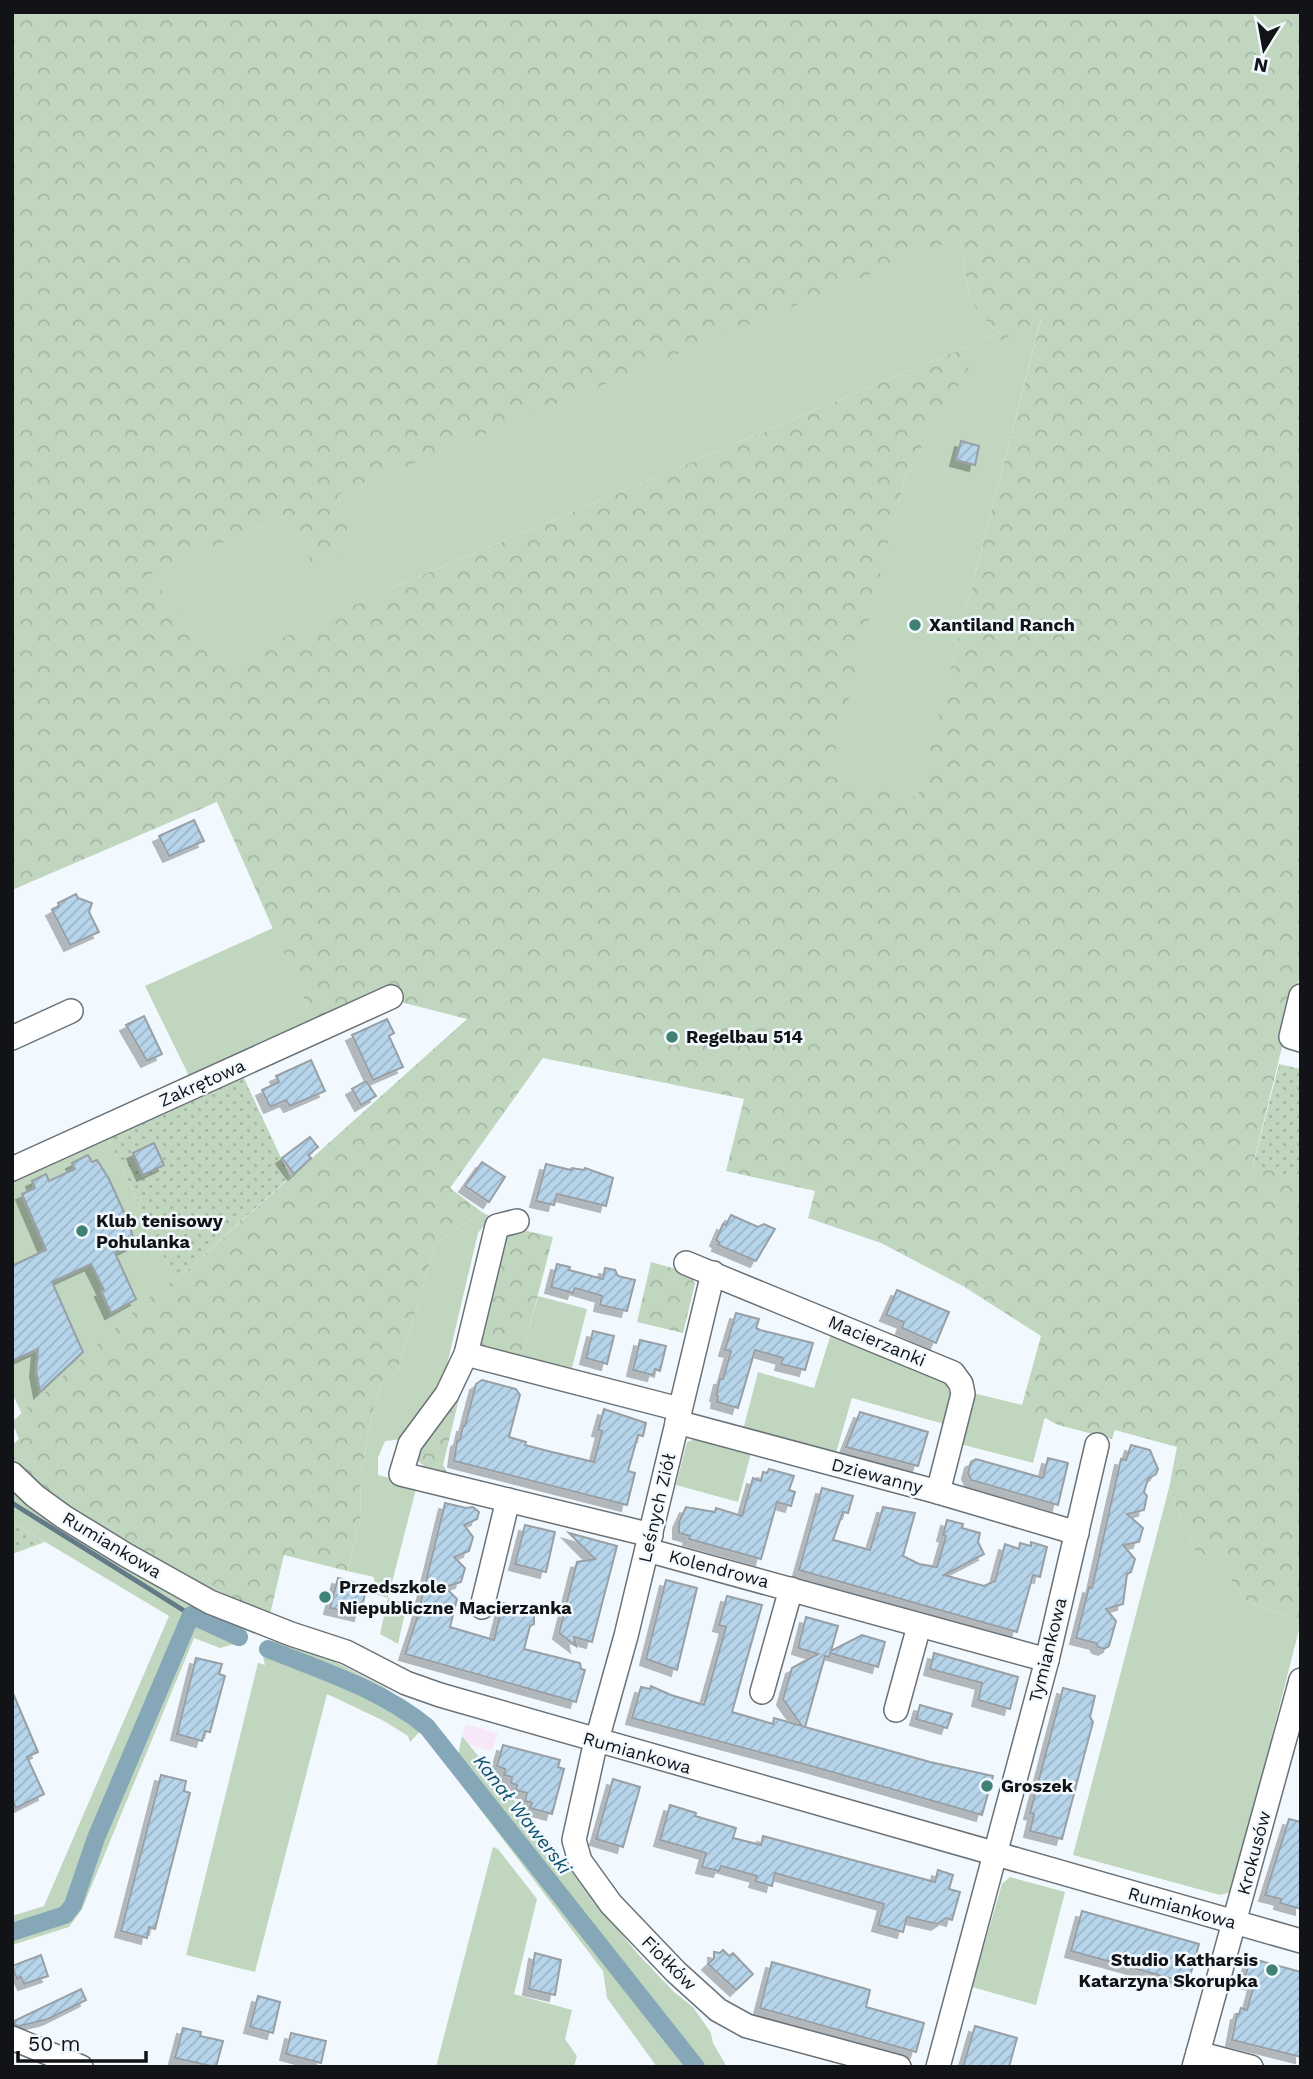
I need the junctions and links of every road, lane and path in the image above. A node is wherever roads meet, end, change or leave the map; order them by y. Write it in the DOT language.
graph roads {
  1 [pos="1301,996"];
  2 [pos="391,997"];
  3 [pos="71,1012"];
  4 [pos="12,1038"];
  5 [pos="1296,1039"];
  6 [pos="12,1169"];
  7 [pos="517,1221"];
  8 [pos="685,1263"];
  9 [pos="713,1273"];
  10 [pos="466,1354"];
  11 [pos="678,1415"];
  12 [pos="1097,1444"];
  13 [pos="12,1474"];
  14 [pos="939,1492"];
  15 [pos="508,1500"];
  16 [pos="1077,1533"];
  17 [pos="649,1543"];
  18 [pos="791,1588"];
  19 [pos="482,1607"];
  20 [pos="919,1626"];
  21 [pos="1047,1660"];
  22 [pos="1301,1680"];
  23 [pos="762,1692"];
  24 [pos="896,1710"];
  25 [pos="597,1741"];
  26 [pos="995,1855"];
  27 [pos="1235,1923"];
  28 [pos="1301,1941"];
  29 [pos="12,2038"];
  30 [pos="1196,2060"];
  31 [pos="81,2067"];
  32 [pos="899,2067"];
  33 [pos="938,2067"];
  34 [pos="1251,2067"];
  1 -- 5 [label="street"];
  2 -- 6 [label="street, Zakrętowa"];
  3 -- 4 [label="street"];
  7 -- 10 [label="street"];
  8 -- 9 [label="street, Macierzanki"];
  9 -- 11 [label="street, Leśnych Ziół"];
  9 -- 14 [label="street, Macierzanki"];
  10 -- 11 [label="street, Dziewanny"];
  10 -- 15 [label="street, Kolendrowa"];
  11 -- 14 [label="street, Dziewanny"];
  11 -- 17 [label="street, Leśnych Ziół"];
  12 -- 16 [label="street, Tymiankowa"];
  13 -- 25 [label="street, Rumiankowa"];
  14 -- 16 [label="street, Dziewanny"];
  15 -- 17 [label="street, Kolendrowa"];
  15 -- 19 [label="street"];
  16 -- 21 [label="street, Tymiankowa"];
  17 -- 18 [label="street, Kolendrowa"];
  17 -- 25 [label="street, Leśnych Ziół"];
  18 -- 20 [label="street, Kolendrowa"];
  18 -- 23 [label="street, Kolendrowa"];
  20 -- 21 [label="street, Kolendrowa"];
  20 -- 24 [label="street"];
  21 -- 26 [label="street, Tymiankowa"];
  22 -- 27 [label="street, Krokusów"];
  25 -- 26 [label="street, Rumiankowa"];
  25 -- 32 [label="street, Fiołków"];
  26 -- 27 [label="street, Rumiankowa"];
  26 -- 33 [label="street"];
  27 -- 28 [label="street, Rumiankowa"];
  27 -- 30 [label="street, Krokusów"];
  29 -- 31 [label="street"];
  30 -- 34 [label="street"];
}
